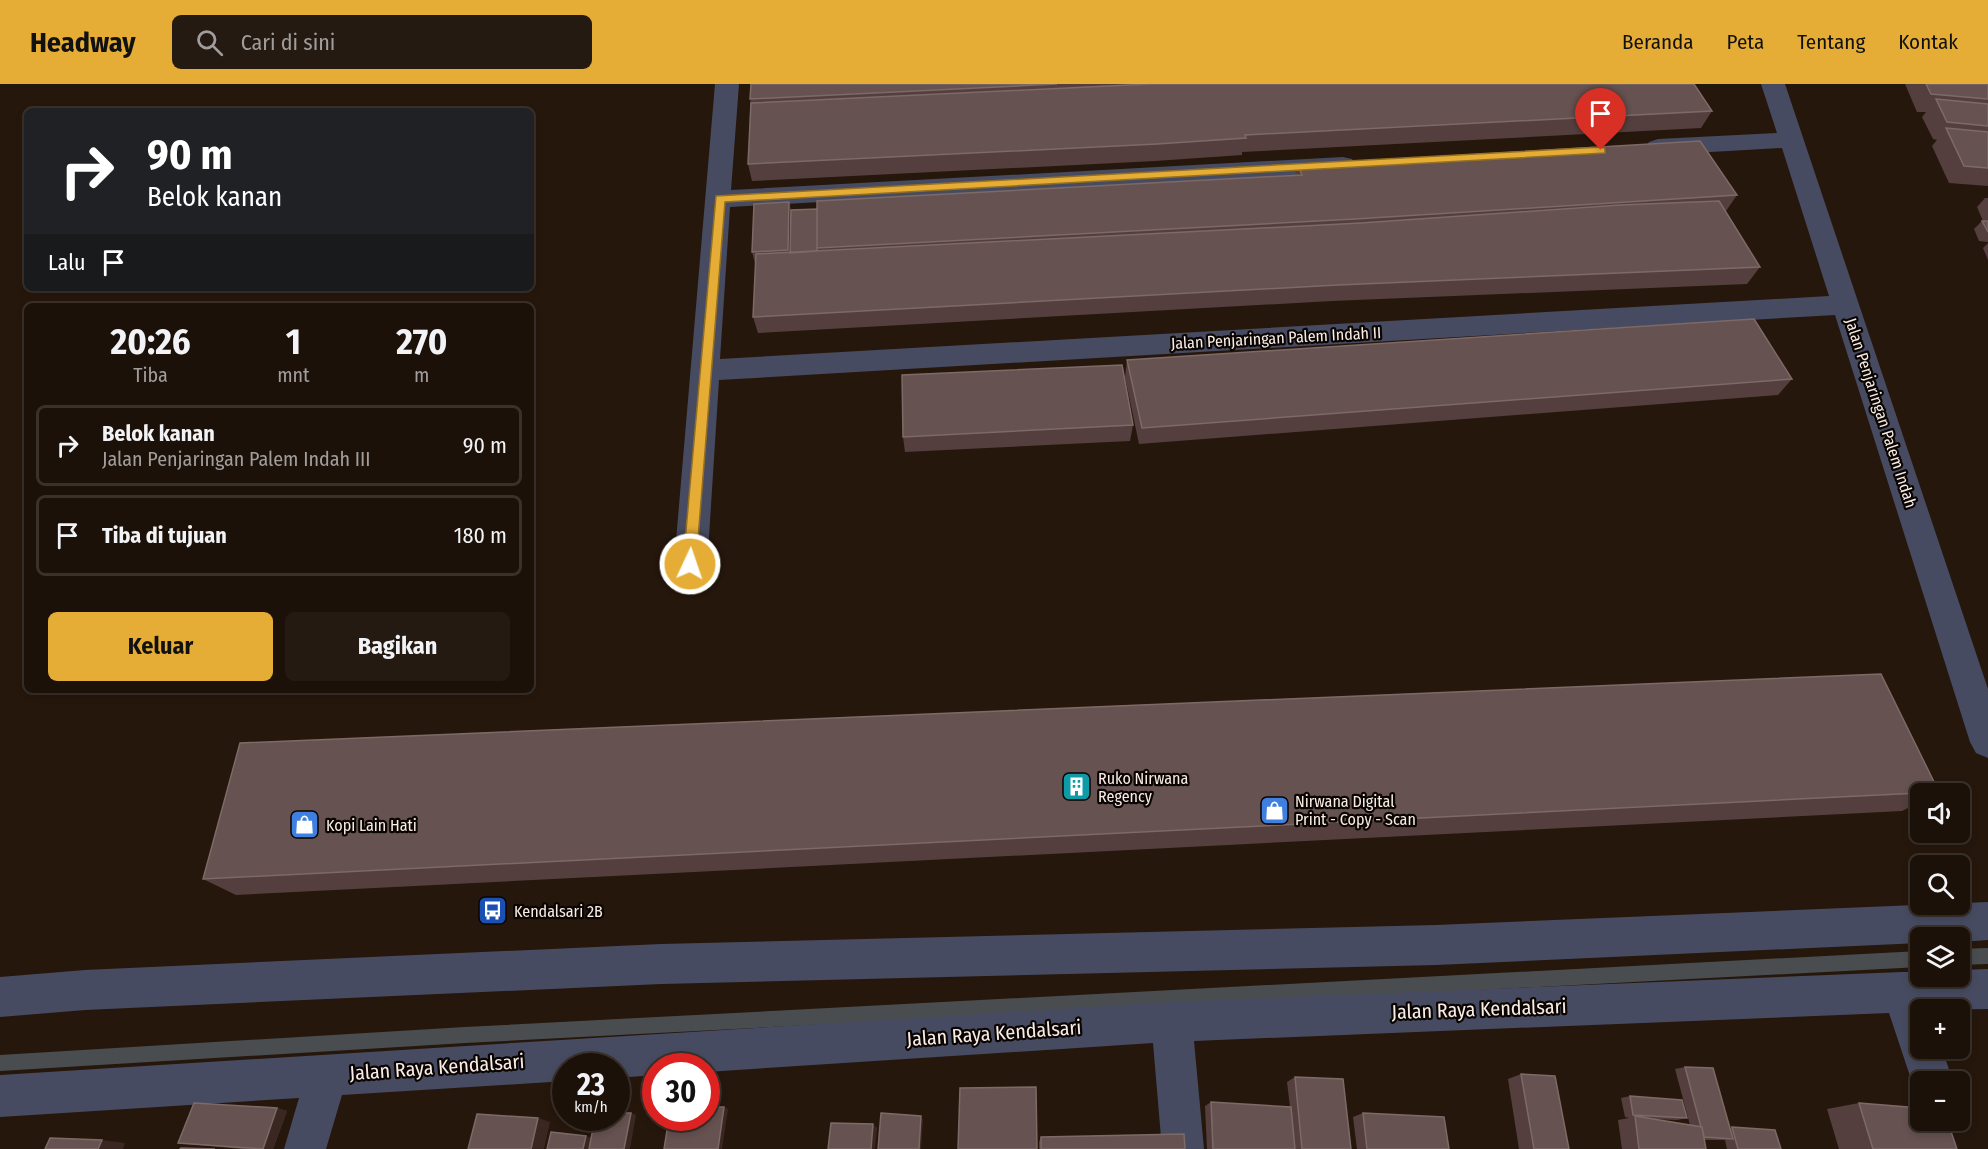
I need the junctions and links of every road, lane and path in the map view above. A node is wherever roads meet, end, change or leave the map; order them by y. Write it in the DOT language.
graph roads {
  1 [pos="728,84"];
  2 [pos="1773,84"];
  3 [pos="1791,140"];
  4 [pos="1637,148"];
  5 [pos="1363,164"];
  6 [pos="720,199"];
  7 [pos="1845,305"];
  8 [pos="707,370"];
  9 [pos="692,568"];
  10 [pos="1988,742"];
  11 [pos="1988,921"];
  12 [pos="1988,989"];
  13 [pos="1902,992"];
  14 [pos="0,997"];
  15 [pos="1910,1017"];
  16 [pos="1172,1022"];
  17 [pos="327,1074"];
  18 [pos="0,1096"];
  19 [pos="305,1149"];
  20 [pos="1183,1149"];
  1 -- 6 [label="street"];
  2 -- 3 [label="street, Jalan Penjaringan Palem Indah"];
  3 -- 4 [label="street"];
  3 -- 7 [label="street, Jalan Penjaringan Palem Indah"];
  5 -- 6 [label="street"];
  6 -- 8 [label="street"];
  7 -- 8 [label="street, Jalan Penjaringan Palem Indah II"];
  7 -- 10 [label="street, Jalan Penjaringan Palem Indah"];
  8 -- 9 [label="street"];
  11 -- 14 [label="street"];
  12 -- 13 [label="street, Jalan Raya Kendalsari"];
  13 -- 15 [label="street"];
  13 -- 16 [label="street, Jalan Raya Kendalsari"];
  16 -- 17 [label="street, Jalan Raya Kendalsari"];
  16 -- 20 [label="street"];
  17 -- 18 [label="street, Jalan Raya Kendalsari"];
  17 -- 19 [label="street"];
}
